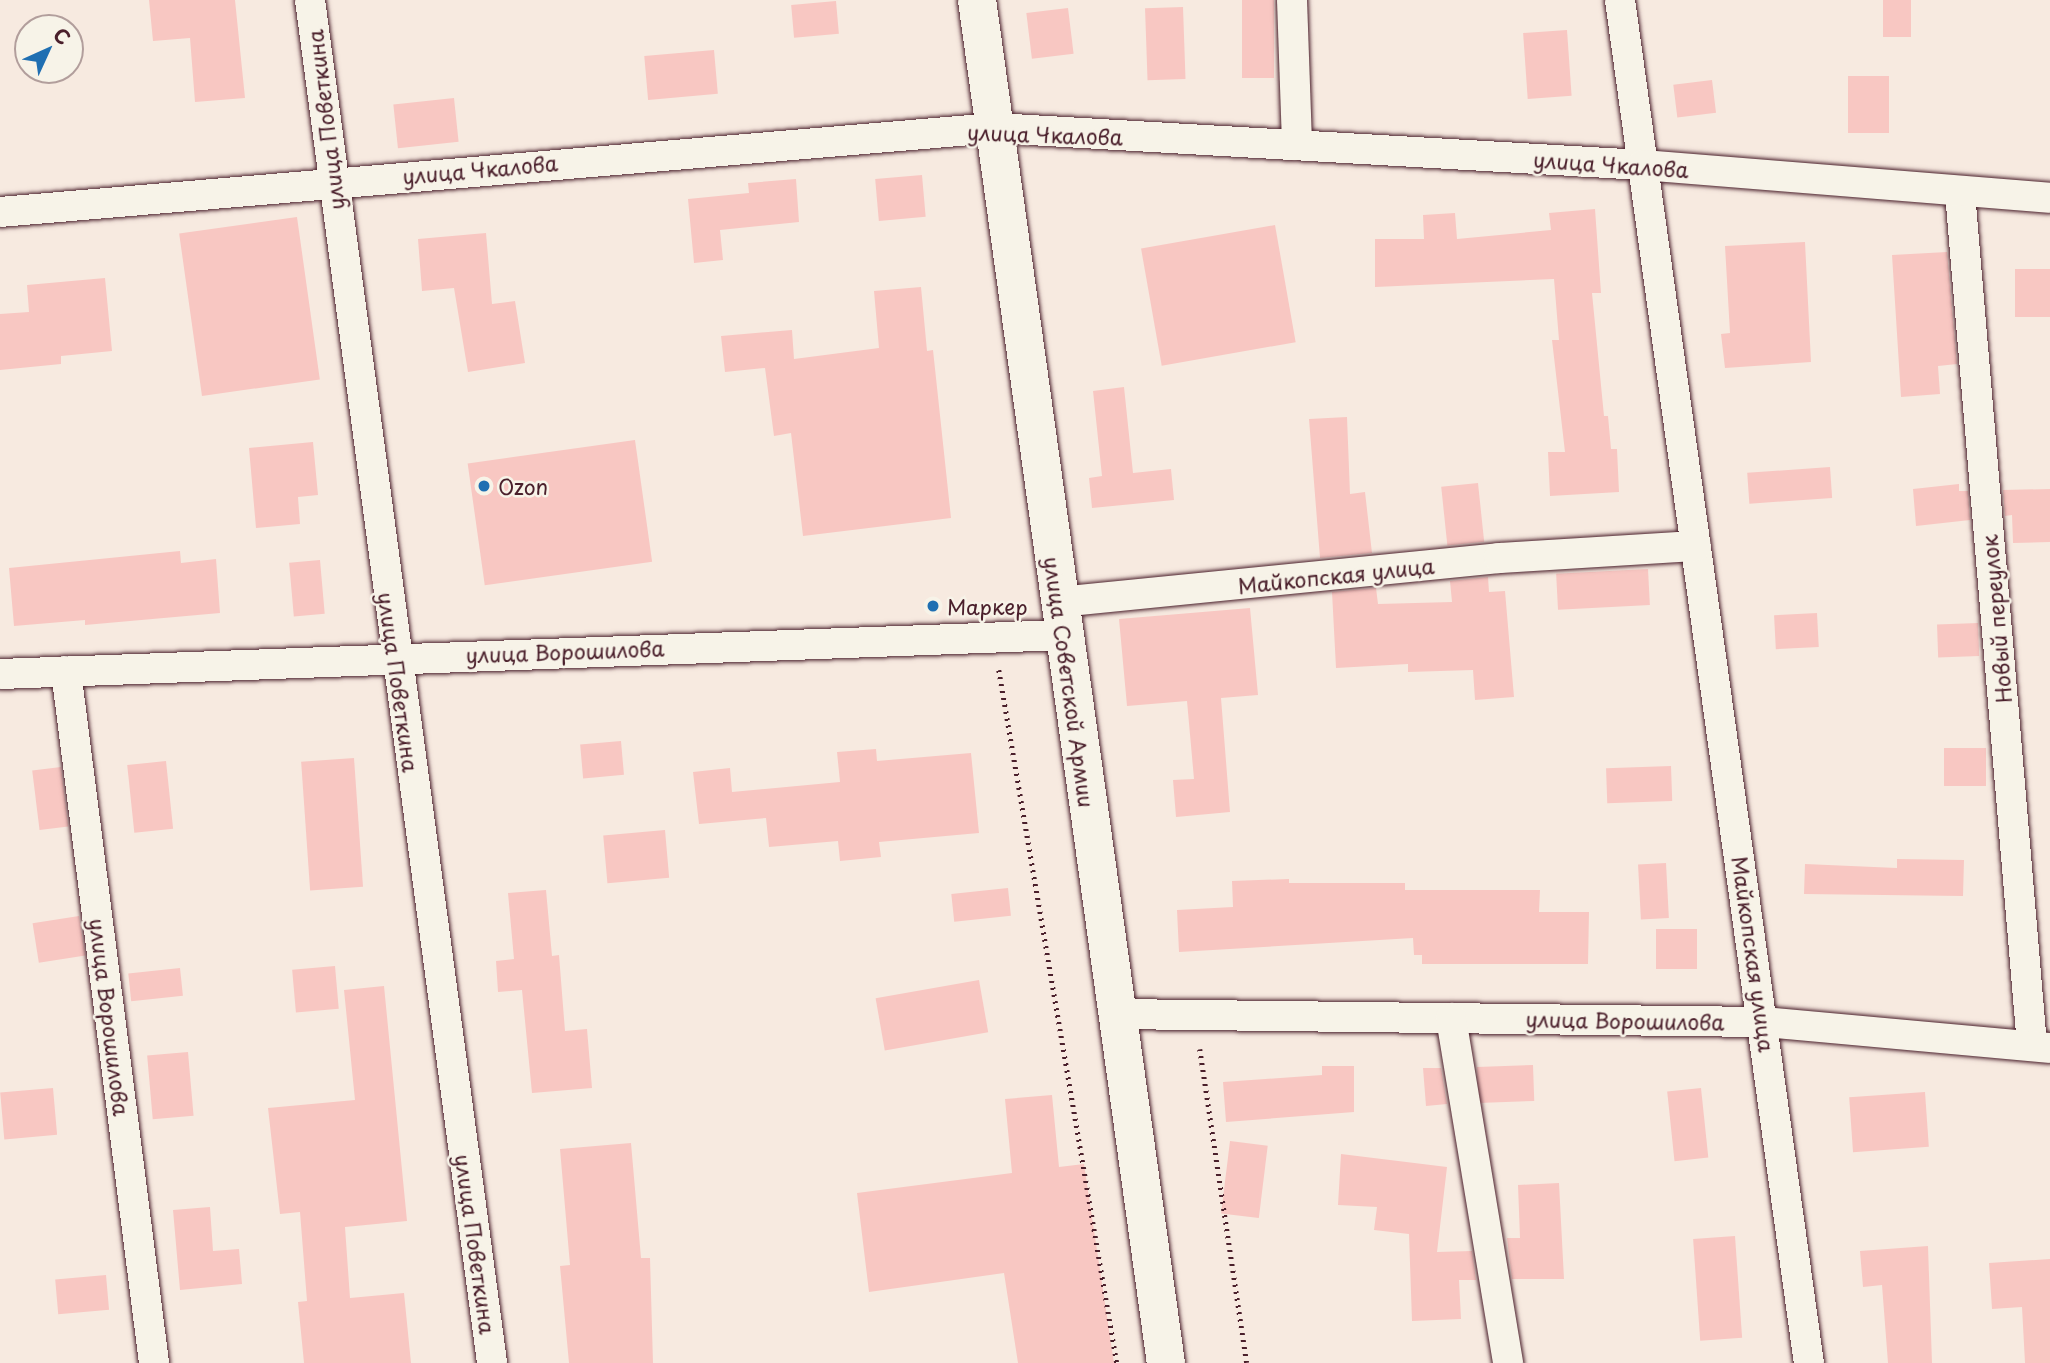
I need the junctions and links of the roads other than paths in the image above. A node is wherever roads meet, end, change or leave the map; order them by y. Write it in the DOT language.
graph roads {
  1 [pos="310,0"];
  2 [pos="977,0"];
  3 [pos="1292,0"];
  4 [pos="1620,0"];
  5 [pos="995,128"];
  6 [pos="1297,145"];
  7 [pos="1642,165"];
  8 [pos="332,181"];
  9 [pos="1960,193"];
  10 [pos="2050,198"];
  11 [pos="0,212"];
  12 [pos="1696,546"];
  13 [pos="1062,618"];
  14 [pos="396,657"];
  15 [pos="66,671"];
  16 [pos="0,674"];
  17 [pos="1116,1014"];
  18 [pos="1451,1018"];
  19 [pos="1764,1022"];
  20 [pos="2041,1046"];
  21 [pos="154,1363"];
  22 [pos="492,1363"];
  23 [pos="1166,1363"];
  24 [pos="1508,1363"];
  25 [pos="1809,1363"];
  1 -- 8 [label="street, улица Поветкина"];
  2 -- 5 [label="main road, улица Советской Армии"];
  3 -- 6 [label="street"];
  4 -- 7 [label="street, Майкопская улица"];
  5 -- 6 [label="street, улица Чкалова"];
  5 -- 8 [label="street, улица Чкалова"];
  5 -- 13 [label="main road, улица Советской Армии"];
  6 -- 7 [label="street, улица Чкалова"];
  7 -- 9 [label="street, улица Чкалова"];
  7 -- 12 [label="street, Майкопская улица"];
  8 -- 11 [label="street, улица Чкалова"];
  8 -- 14 [label="street, улица Поветкина"];
  9 -- 10 [label="street, улица Чкалова"];
  9 -- 20 [label="street, Новый переулок"];
  12 -- 13 [label="street, Майкопская улица"];
  12 -- 19 [label="street, Майкопская улица"];
  13 -- 14 [label="street, улица Ворошилова"];
  13 -- 17 [label="main road, улица Советской Армии"];
  14 -- 15 [label="street, улица Ворошилова"];
  14 -- 22 [label="street, улица Поветкина"];
  15 -- 16 [label="street, улица Ворошилова"];
  15 -- 21 [label="street, улица Ворошилова"];
  17 -- 18 [label="street, улица Ворошилова"];
  17 -- 23 [label="main road, улица Советской Армии"];
  18 -- 19 [label="street, улица Ворошилова"];
  18 -- 24 [label="street"];
  19 -- 20 [label="street, улица Ворошилова"];
  19 -- 25 [label="street, Майкопская улица"];
}
